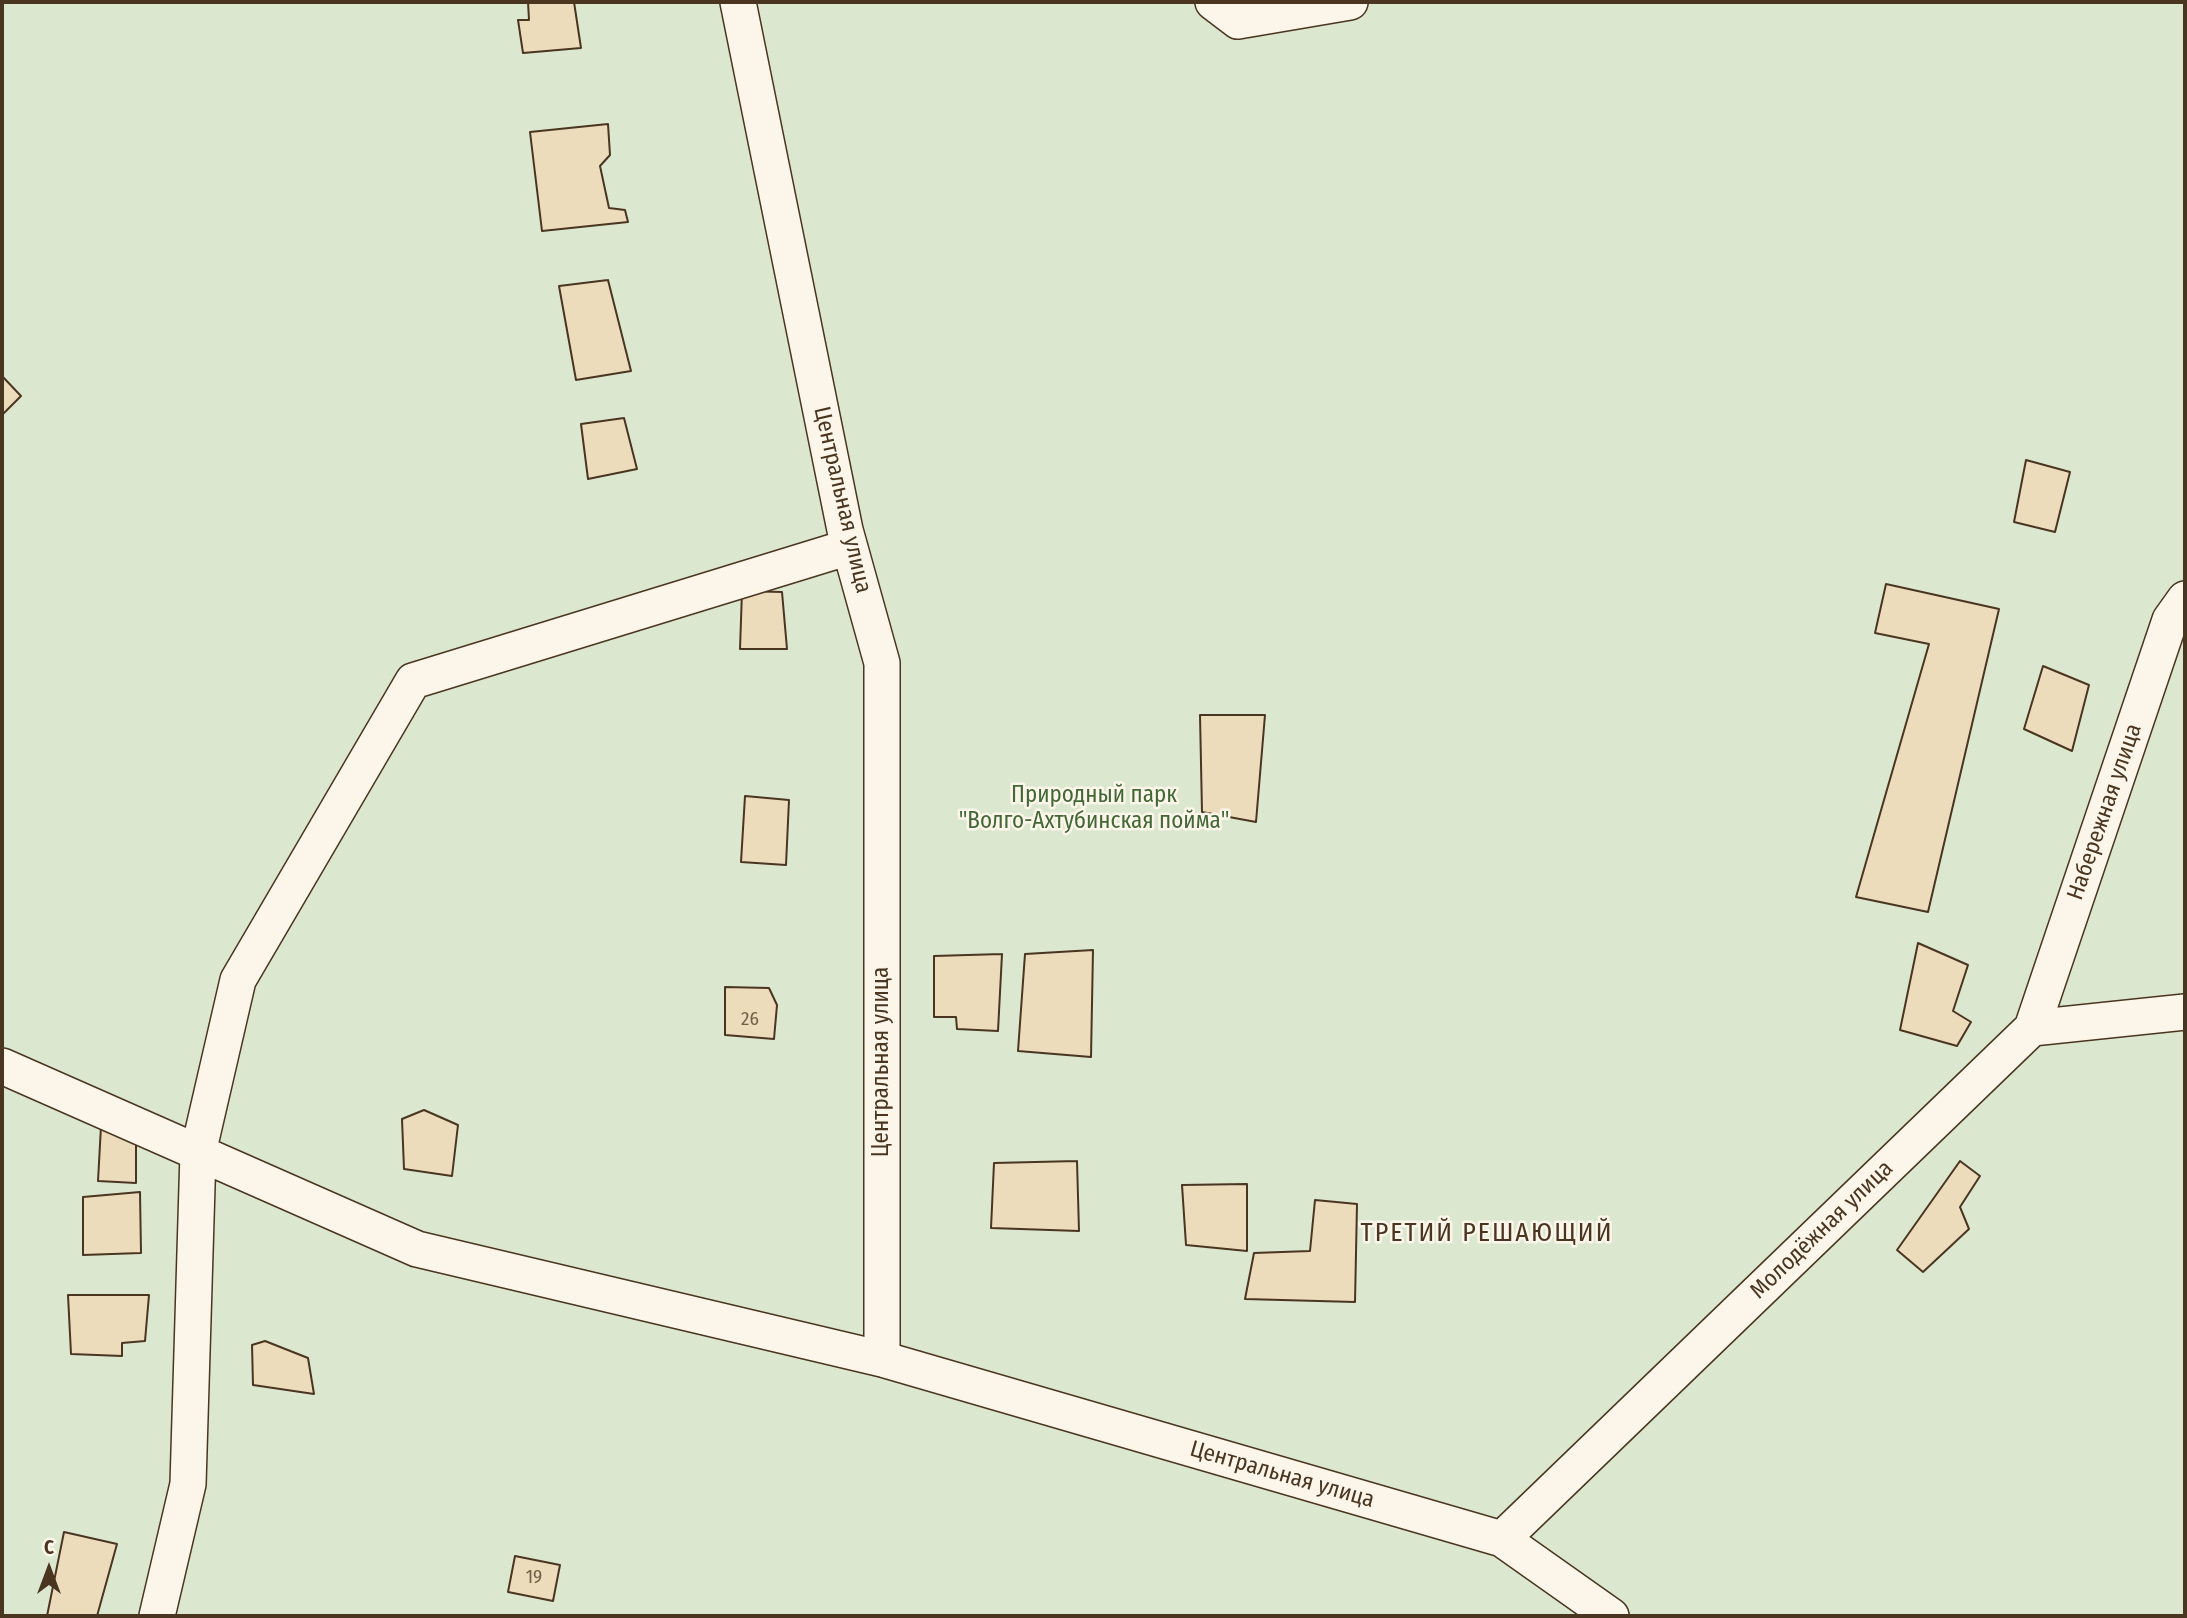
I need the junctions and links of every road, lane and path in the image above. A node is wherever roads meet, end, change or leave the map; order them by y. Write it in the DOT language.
graph roads {
  1 [pos="738,2"];
  2 [pos="1213,2"];
  3 [pos="1350,2"];
  4 [pos="849,547"];
  5 [pos="2185,598"];
  6 [pos="2185,1012"];
  7 [pos="2032,1028"];
  8 [pos="2,1066"];
  9 [pos="198,1153"];
  10 [pos="882,1359"];
  11 [pos="1502,1539"];
  12 [pos="157,1616"];
  13 [pos="1611,1616"];
  1 -- 4 [label="street, Центральная улица"];
  2 -- 3 [label="street"];
  4 -- 9 [label="street"];
  4 -- 10 [label="street, Центральная улица"];
  5 -- 7 [label="street, Набережная улица"];
  6 -- 7 [label="street"];
  7 -- 11 [label="street, Молодёжная улица"];
  8 -- 9 [label="street"];
  9 -- 10 [label="street"];
  9 -- 12 [label="street"];
  10 -- 11 [label="street, Центральная улица"];
  11 -- 13 [label="street, Центральная улица"];
}
